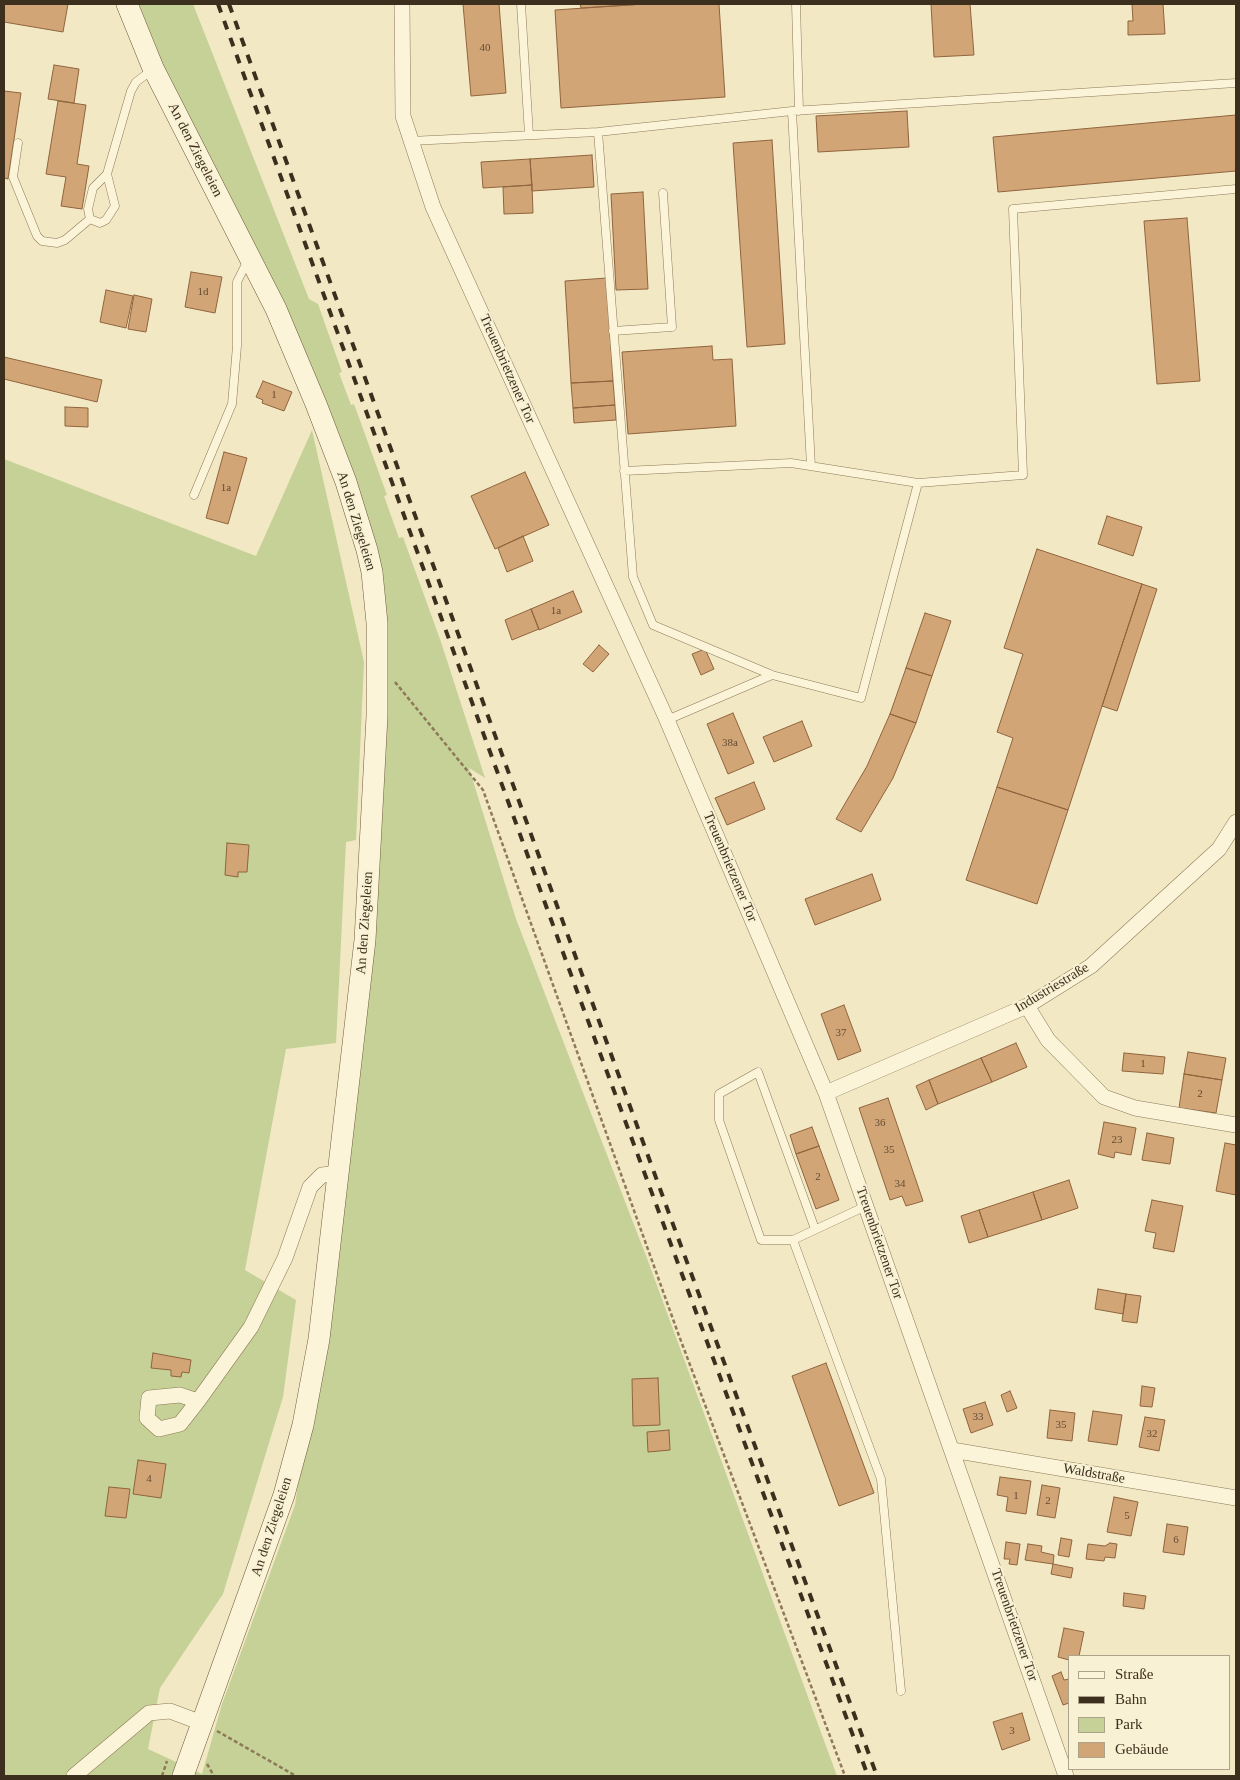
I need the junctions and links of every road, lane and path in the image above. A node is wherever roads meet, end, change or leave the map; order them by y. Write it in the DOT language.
graph roads {
  1 [pos="127,4"];
  2 [pos="402,4"];
  3 [pos="521,4"];
  4 [pos="796,4"];
  5 [pos="153,68"];
  6 [pos="1236,83"];
  7 [pos="796,111"];
  8 [pos="598,132"];
  9 [pos="529,135"];
  10 [pos="410,141"];
  11 [pos="18,143"];
  12 [pos="107,174"];
  13 [pos="1236,189"];
  14 [pos="663,193"];
  15 [pos="90,219"];
  16 [pos="250,256"];
  17 [pos="613,331"];
  18 [pos="811,466"];
  19 [pos="624,471"];
  20 [pos="918,483"];
  21 [pos="194,495"];
  22 [pos="378,662"];
  23 [pos="772,675"];
  24 [pos="666,720"];
  25 [pos="1236,822"];
  26 [pos="1027,1006"];
  27 [pos="826,1093"];
  28 [pos="1236,1125"];
  29 [pos="339,1172"];
  30 [pos="866,1206"];
  31 [pos="815,1229"];
  32 [pos="793,1240"];
  33 [pos="198,1401"];
  34 [pos="952,1450"];
  35 [pos="1236,1498"];
  36 [pos="901,1691"];
  37 [pos="202,1723"];
  38 [pos="74,1776"];
  39 [pos="183,1776"];
  40 [pos="296,1776"];
  41 [pos="845,1776"];
  42 [pos="1066,1776"];
  1 -- 5 [label="street, An den Ziegeleien"];
  2 -- 10 [label="street, Treuenbrietzener Tor"];
  3 -- 9 [label="lane"];
  4 -- 7 [label="lane"];
  5 -- 12 [label="lane"];
  5 -- 16 [label="street, An den Ziegeleien"];
  6 -- 7 [label="lane"];
  7 -- 8 [label="lane"];
  7 -- 18 [label="lane"];
  8 -- 9 [label="lane"];
  8 -- 17 [label="lane"];
  9 -- 10 [label="lane"];
  10 -- 24 [label="street, Treuenbrietzener Tor"];
  11 -- 15 [label="lane"];
  12 -- 15 [label="lane"];
  12 -- 15 [label="lane"];
  13 -- 20 [label="lane"];
  14 -- 17 [label="lane"];
  16 -- 21 [label="lane"];
  16 -- 22 [label="street, An den Ziegeleien"];
  17 -- 19 [label="lane"];
  18 -- 19 [label="lane"];
  18 -- 20 [label="lane"];
  19 -- 23 [label="lane"];
  20 -- 23 [label="lane"];
  22 -- 29 [label="street, An den Ziegeleien"];
  22 -- 41 [label="path"];
  23 -- 24 [label="lane"];
  24 -- 27 [label="street, Treuenbrietzener Tor"];
  25 -- 26 [label="street, Industriestraße"];
  26 -- 27 [label="street, Industriestraße"];
  26 -- 28 [label="street"];
  27 -- 30 [label="street, Treuenbrietzener Tor"];
  29 -- 33 [label="street"];
  29 -- 37 [label="street, An den Ziegeleien"];
  30 -- 31 [label="lane"];
  30 -- 34 [label="street, Treuenbrietzener Tor"];
  31 -- 32 [label="lane"];
  31 -- 32 [label="lane"];
  32 -- 36 [label="lane"];
  34 -- 35 [label="street, Waldstraße"];
  34 -- 42 [label="street, Treuenbrietzener Tor"];
  37 -- 38 [label="street"];
  37 -- 39 [label="street, An den Ziegeleien"];
  37 -- 40 [label="path"];
}
